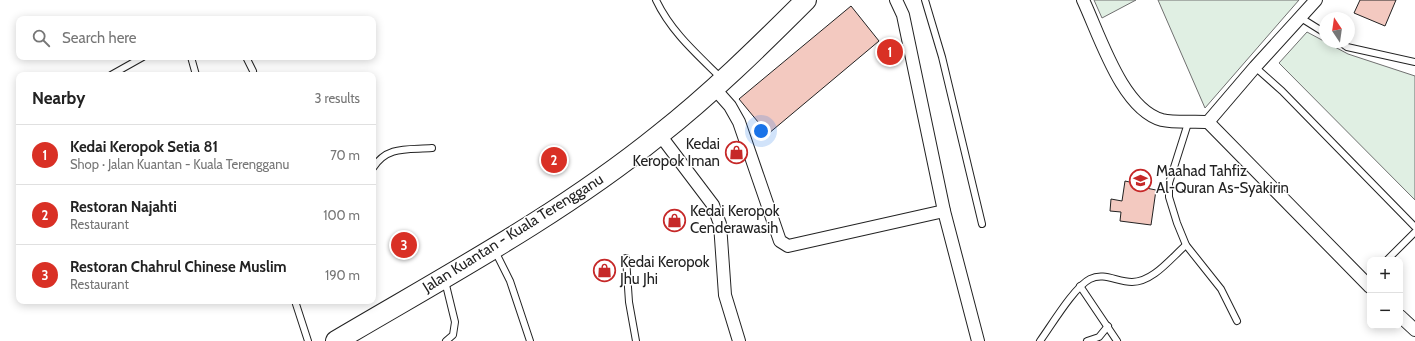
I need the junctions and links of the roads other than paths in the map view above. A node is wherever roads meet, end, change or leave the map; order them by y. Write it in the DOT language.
graph roads {
  1 [pos="656,0"];
  2 [pos="896,0"];
  3 [pos="925,0"];
  4 [pos="1083,0"];
  5 [pos="1316,0"];
  6 [pos="800,2"];
  7 [pos="1301,18"];
  8 [pos="1319,29"];
  9 [pos="1352,48"];
  10 [pos="138,60"];
  11 [pos="192,60"];
  12 [pos="248,60"];
  13 [pos="1415,62"];
  14 [pos="1255,67"];
  15 [pos="253,71"];
  16 [pos="116,72"];
  17 [pos="195,72"];
  18 [pos="719,84"];
  19 [pos="1189,120"];
  20 [pos="1208,122"];
  21 [pos="660,135"];
  22 [pos="432,148"];
  23 [pos="376,164"];
  24 [pos="944,211"];
  25 [pos="982,224"];
  26 [pos="1415,227"];
  27 [pos="1415,232"];
  28 [pos="1186,245"];
  29 [pos="493,247"];
  30 [pos="1390,257"];
  31 [pos="626,258"];
  32 [pos="444,277"];
  33 [pos="1367,281"];
  34 [pos="1080,286"];
  35 [pos="295,304"];
  36 [pos="1403,319"];
  37 [pos="1237,321"];
  38 [pos="1108,326"];
  39 [pos="1415,330"];
  40 [pos="308,341"];
  41 [pos="336,341"];
  42 [pos="446,341"];
  43 [pos="530,341"];
  44 [pos="636,341"];
  45 [pos="739,341"];
  46 [pos="978,341"];
  47 [pos="1040,341"];
  48 [pos="1087,341"];
  49 [pos="1118,341"];
  1 -- 18 [label="lane"];
  2 -- 24 [label="street"];
  3 -- 25 [label="lane"];
  4 -- 19 [label="street"];
  5 -- 7 [label="street"];
  6 -- 18 [label="highway, Jalan Kuantan - Kuala Terengganu"];
  7 -- 8 [label="lane"];
  7 -- 14 [label="street"];
  9 -- 13 [label="lane"];
  10 -- 16 [label="lane"];
  11 -- 17 [label="lane"];
  12 -- 15 [label="lane"];
  14 -- 20 [label="street"];
  14 -- 26 [label="lane"];
  18 -- 21 [label="highway, Jalan Kuantan - Kuala Terengganu"];
  18 -- 24 [label="street"];
  19 -- 20 [label="street"];
  19 -- 28 [label="lane"];
  20 -- 33 [label="street"];
  21 -- 29 [label="highway, Jalan Kuantan - Kuala Terengganu"];
  21 -- 45 [label="street"];
  22 -- 23 [label="lane"];
  24 -- 46 [label="street"];
  27 -- 30 [label="lane"];
  28 -- 34 [label="lane"];
  28 -- 37 [label="lane"];
  29 -- 32 [label="highway, Jalan Kuantan - Kuala Terengganu"];
  29 -- 43 [label="lane"];
  31 -- 44 [label="lane"];
  32 -- 41 [label="highway, Jalan Kuantan - Kuala Terengganu"];
  32 -- 42 [label="lane"];
  34 -- 38 [label="lane"];
  34 -- 47 [label="lane"];
  35 -- 40 [label="lane"];
  36 -- 39 [label="street"];
  38 -- 48 [label="lane"];
  38 -- 49 [label="lane"];
}
